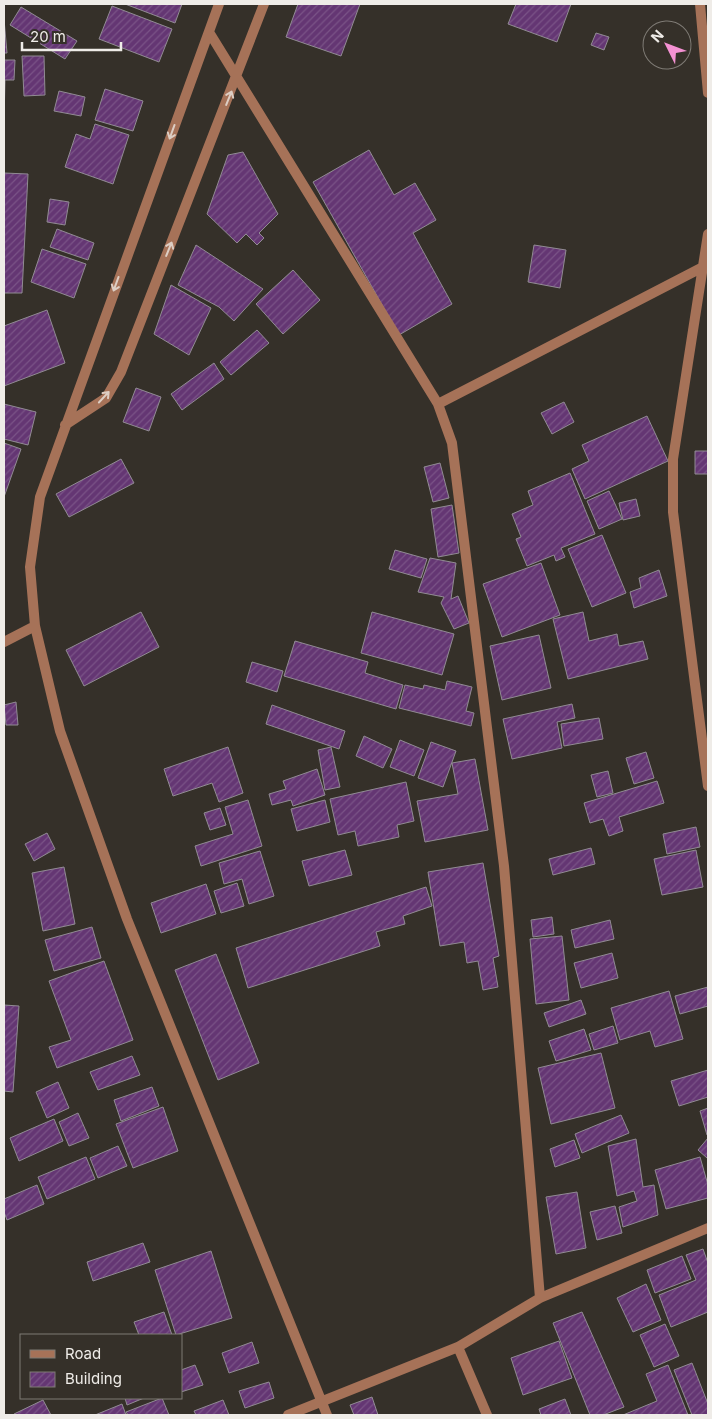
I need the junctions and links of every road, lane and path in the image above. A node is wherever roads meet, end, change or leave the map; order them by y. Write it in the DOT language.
graph roads {
  1 [pos="219,4"];
  2 [pos="264,4"];
  3 [pos="700,4"];
  4 [pos="209,32"];
  5 [pos="237,77"];
  6 [pos="708,93"];
  7 [pos="708,234"];
  8 [pos="703,267"];
  9 [pos="438,404"];
  10 [pos="65,425"];
  11 [pos="35,626"];
  12 [pos="4,642"];
  13 [pos="708,786"];
  14 [pos="708,1228"];
  15 [pos="540,1298"];
  16 [pos="458,1347"];
  17 [pos="322,1402"];
  18 [pos="288,1415"];
  19 [pos="327,1415"];
  20 [pos="487,1415"];
  1 -- 4 [label="street"];
  2 -- 5 [label="street"];
  3 -- 6 [label="street"];
  4 -- 5 [label="street"];
  4 -- 10 [label="street, one-way"];
  5 -- 9 [label="street"];
  10 -- 5 [label="street, one-way"];
  7 -- 8 [label="street"];
  8 -- 9 [label="street"];
  8 -- 13 [label="street"];
  9 -- 15 [label="street"];
  10 -- 11 [label="street"];
  11 -- 12 [label="street"];
  11 -- 17 [label="street"];
  14 -- 15 [label="street"];
  15 -- 16 [label="street"];
  16 -- 17 [label="street"];
  16 -- 20 [label="street"];
  17 -- 18 [label="street"];
  17 -- 19 [label="street"];
}
